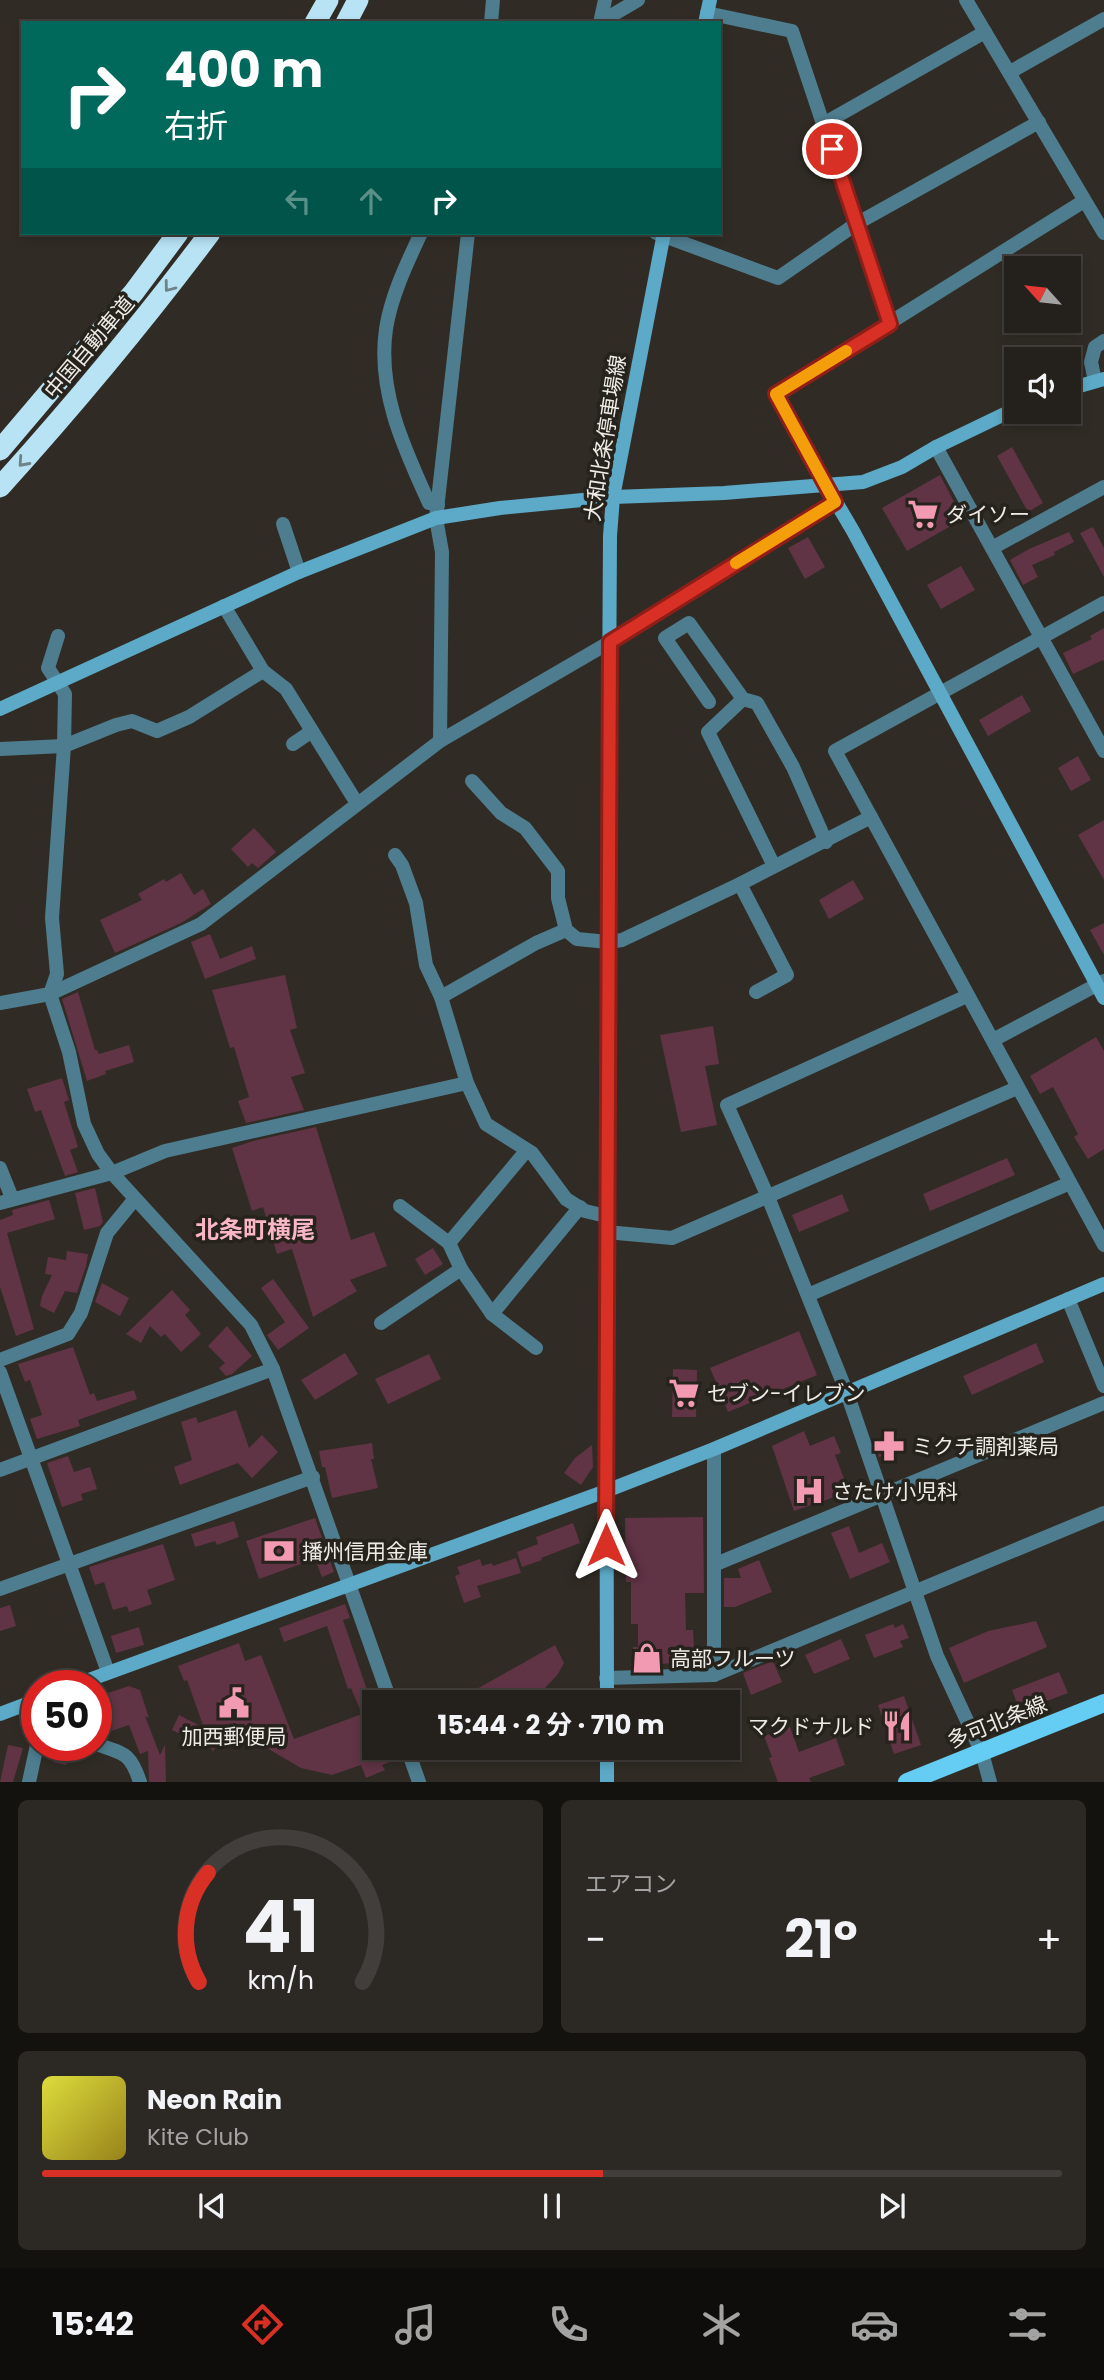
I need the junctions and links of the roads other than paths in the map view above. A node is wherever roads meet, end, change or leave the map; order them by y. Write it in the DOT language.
graph roads {
  1 [pos="328,0"];
  2 [pos="358,0"];
  3 [pos="493,0"];
  4 [pos="638,0"];
  5 [pos="966,0"];
  6 [pos="601,8"];
  7 [pos="708,12"];
  8 [pos="316,21"];
  9 [pos="347,21"];
  10 [pos="491,21"];
  11 [pos="1102,24"];
  12 [pos="985,32"];
  13 [pos="1010,72"];
  14 [pos="1039,122"];
  15 [pos="823,124"];
  16 [pos="1084,201"];
  17 [pos="856,224"];
  18 [pos="1104,233"];
  19 [pos="177,235"];
  20 [pos="208,235"];
  21 [pos="420,235"];
  22 [pos="468,235"];
  23 [pos="661,235"];
  24 [pos="664,235"];
  25 [pos="890,324"];
  26 [pos="1104,341"];
  27 [pos="1099,380"];
  28 [pos="1081,385"];
  29 [pos="1004,414"];
  30 [pos="936,447"];
  31 [pos="0,450"];
  32 [pos="826,485"];
  33 [pos="0,487"];
  34 [pos="1104,487"];
  35 [pos="613,497"];
  36 [pos="835,502"];
  37 [pos="437,511"];
  38 [pos="283,524"];
  39 [pos="992,548"];
  40 [pos="299,572"];
  41 [pos="1104,603"];
  42 [pos="224,606"];
  43 [pos="58,636"];
  44 [pos="1041,636"];
  45 [pos="610,642"];
  46 [pos="263,671"];
  47 [pos="57,682"];
  48 [pos="939,695"];
  49 [pos="743,699"];
  50 [pos="709,702"];
  51 [pos="0,709"];
  52 [pos="1098,725"];
  53 [pos="312,731"];
  54 [pos="440,741"];
  55 [pos="293,744"];
  56 [pos="64,746"];
  57 [pos="0,749"];
  58 [pos="1104,751"];
  59 [pos="472,780"];
  60 [pos="353,797"];
  61 [pos="871,817"];
  62 [pos="826,842"];
  63 [pos="395,855"];
  64 [pos="774,866"];
  65 [pos="740,884"];
  66 [pos="566,930"];
  67 [pos="608,942"];
  68 [pos="1102,988"];
  69 [pos="756,992"];
  70 [pos="50,994"];
  71 [pos="967,996"];
  72 [pos="441,997"];
  73 [pos="0,1003"];
  74 [pos="993,1040"];
  75 [pos="467,1083"];
  76 [pos="1017,1088"];
  77 [pos="527,1150"];
  78 [pos="0,1168"];
  79 [pos="112,1173"];
  80 [pos="1070,1183"];
  81 [pos="768,1197"];
  82 [pos="6,1200"];
  83 [pos="134,1200"];
  84 [pos="400,1206"];
  85 [pos="580,1208"];
  86 [pos="606,1216"];
  87 [pos="606,1232"];
  88 [pos="449,1243"];
  89 [pos="1104,1245"];
  90 [pos="461,1269"];
  91 [pos="1104,1284"];
  92 [pos="808,1295"];
  93 [pos="1068,1298"];
  94 [pos="492,1314"];
  95 [pos="381,1323"];
  96 [pos="536,1348"];
  97 [pos="0,1360"];
  98 [pos="273,1369"];
  99 [pos="0,1372"];
  100 [pos="1104,1386"];
  101 [pos="847,1393"];
  102 [pos="1104,1403"];
  103 [pos="714,1449"];
  104 [pos="33,1459"];
  105 [pos="0,1471"];
  106 [pos="313,1477"];
  107 [pos="606,1491"];
  108 [pos="882,1494"];
  109 [pos="1104,1513"];
  110 [pos="716,1564"];
  111 [pos="69,1565"];
  112 [pos="350,1585"];
  113 [pos="0,1589"];
  114 [pos="916,1592"];
  115 [pos="107,1670"];
  116 [pos="112,1671"];
  117 [pos="714,1675"];
  118 [pos="607,1678"];
  119 [pos="386,1690"];
  120 [pos="607,1690"];
  121 [pos="1104,1703"];
  122 [pos="21,1706"];
  123 [pos="0,1714"];
  124 [pos="112,1750"];
  125 [pos="982,1753"];
  126 [pos="411,1760"];
  127 [pos="607,1760"];
  128 [pos="34,1761"];
  129 [pos="29,1782"];
  130 [pos="140,1782"];
  131 [pos="419,1782"];
  132 [pos="607,1782"];
  133 [pos="906,1782"];
  134 [pos="990,1782"];
  1 -- 8 [label="highway"];
  2 -- 9 [label="highway"];
  3 -- 10 [label="street"];
  4 -- 6 [label="street"];
  5 -- 12 [label="street"];
  7 -- 15 [label="street"];
  11 -- 13 [label="street"];
  12 -- 13 [label="street"];
  12 -- 15 [label="street"];
  13 -- 14 [label="street"];
  14 -- 16 [label="street"];
  14 -- 17 [label="street"];
  15 -- 17 [label="street"];
  16 -- 18 [label="street"];
  16 -- 25 [label="street"];
  17 -- 24 [label="street"];
  17 -- 25 [label="street"];
  19 -- 31 [label="highway, 中国自動車道"];
  20 -- 33 [label="highway, 中国自動車道, one-way"];
  21 -- 37 [label="street"];
  22 -- 37 [label="street"];
  23 -- 35 [label="street, 大和北条停車場線"];
  25 -- 32 [label="street"];
  26 -- 27 [label="street"];
  27 -- 28 [label="street"];
  29 -- 30 [label="street"];
  30 -- 32 [label="street"];
  30 -- 39 [label="street"];
  32 -- 35 [label="street"];
  32 -- 36 [label="street"];
  34 -- 39 [label="street"];
  35 -- 37 [label="street"];
  35 -- 45 [label="street, 大和北条停車場線"];
  36 -- 45 [label="street"];
  36 -- 48 [label="street"];
  37 -- 40 [label="street"];
  37 -- 54 [label="street"];
  38 -- 40 [label="street"];
  39 -- 44 [label="street"];
  40 -- 42 [label="street"];
  41 -- 44 [label="street"];
  42 -- 46 [label="street"];
  42 -- 47 [label="street"];
  43 -- 47 [label="street"];
  44 -- 48 [label="street"];
  44 -- 52 [label="street"];
  45 -- 54 [label="street"];
  45 -- 67 [label="street, 大和北条停車場線"];
  46 -- 53 [label="street"];
  46 -- 56 [label="street"];
  47 -- 51 [label="street"];
  47 -- 56 [label="street"];
  48 -- 61 [label="street"];
  48 -- 68 [label="street"];
  49 -- 50 [label="street"];
  49 -- 62 [label="street"];
  49 -- 64 [label="street"];
  52 -- 58 [label="street"];
  53 -- 55 [label="street"];
  53 -- 60 [label="street"];
  54 -- 70 [label="street"];
  56 -- 57 [label="street"];
  56 -- 70 [label="street"];
  59 -- 66 [label="street"];
  61 -- 62 [label="street"];
  61 -- 71 [label="street"];
  62 -- 64 [label="street"];
  63 -- 72 [label="street"];
  64 -- 65 [label="street"];
  65 -- 67 [label="street"];
  65 -- 69 [label="street"];
  66 -- 67 [label="street"];
  66 -- 72 [label="street"];
  67 -- 86 [label="street, 大和北条停車場線"];
  68 -- 74 [label="street"];
  70 -- 73 [label="street"];
  70 -- 79 [label="street"];
  71 -- 74 [label="street"];
  71 -- 81 [label="street"];
  72 -- 75 [label="street"];
  74 -- 76 [label="street"];
  75 -- 77 [label="street"];
  75 -- 79 [label="street"];
  76 -- 80 [label="street"];
  76 -- 81 [label="street"];
  77 -- 85 [label="street"];
  77 -- 88 [label="street"];
  78 -- 82 [label="street"];
  79 -- 82 [label="street"];
  79 -- 83 [label="street"];
  80 -- 89 [label="street"];
  80 -- 92 [label="street"];
  81 -- 87 [label="street"];
  81 -- 92 [label="street"];
  83 -- 97 [label="street"];
  83 -- 98 [label="street"];
  84 -- 88 [label="street"];
  85 -- 86 [label="street"];
  85 -- 94 [label="street"];
  86 -- 87 [label="street, 大和北条停車場線"];
  87 -- 107 [label="street, 大和北条停車場線"];
  88 -- 90 [label="street"];
  90 -- 94 [label="street"];
  90 -- 95 [label="street"];
  91 -- 93 [label="street"];
  92 -- 101 [label="street"];
  93 -- 100 [label="street"];
  93 -- 101 [label="street"];
  94 -- 96 [label="street"];
  98 -- 104 [label="street"];
  98 -- 106 [label="street"];
  99 -- 104 [label="street"];
  101 -- 103 [label="street"];
  101 -- 108 [label="street"];
  102 -- 108 [label="street"];
  103 -- 107 [label="street"];
  103 -- 110 [label="street"];
  104 -- 105 [label="street"];
  104 -- 111 [label="street"];
  106 -- 111 [label="street"];
  106 -- 112 [label="street"];
  107 -- 112 [label="street"];
  107 -- 118 [label="street, 大和北条停車場線"];
  108 -- 110 [label="street"];
  108 -- 114 [label="street"];
  109 -- 114 [label="street"];
  110 -- 117 [label="street"];
  111 -- 113 [label="street"];
  111 -- 115 [label="street"];
  112 -- 116 [label="street"];
  112 -- 119 [label="street"];
  114 -- 117 [label="street"];
  114 -- 125 [label="street"];
  117 -- 118 [label="street"];
  118 -- 120 [label="street, 大和北条停車場線"];
  121 -- 125 [label="main road, 多可北条線"];
  122 -- 123 [label="street"];
  124 -- 130 [label="street"];
  125 -- 133 [label="main road, 多可北条線"];
  125 -- 134 [label="street"];
  126 -- 131 [label="street"];
  127 -- 132 [label="street"];
  128 -- 129 [label="street"];
}
